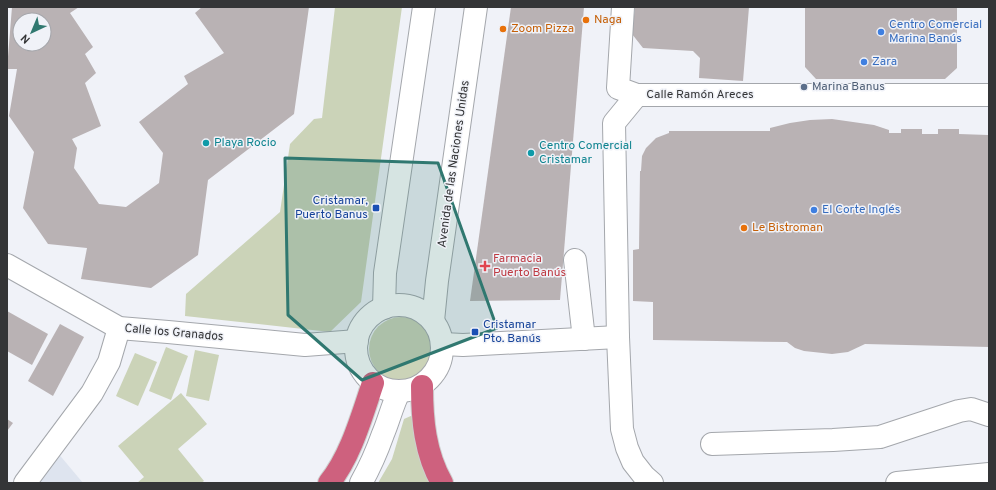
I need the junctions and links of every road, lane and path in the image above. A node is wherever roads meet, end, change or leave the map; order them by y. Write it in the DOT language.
graph roads {
  1 [pos="424,7"];
  2 [pos="476,7"];
  3 [pos="623,7"];
  4 [pos="637,95"];
  5 [pos="989,95"];
  6 [pos="575,260"];
  7 [pos="7,265"];
  8 [pos="384,308"];
  9 [pos="433,321"];
  10 [pos="119,328"];
  11 [pos="618,337"];
  12 [pos="584,339"];
  13 [pos="357,341"];
  14 [pos="443,344"];
  15 [pos="373,383"];
  16 [pos="422,386"];
  17 [pos="399,392"];
  18 [pos="989,415"];
  19 [pos="712,444"];
  20 [pos="989,474"];
  21 [pos="25,483"];
  22 [pos="329,483"];
  23 [pos="361,483"];
  24 [pos="442,483"];
  25 [pos="652,483"];
  26 [pos="897,483"];
  1 -- 8 [label="street"];
  2 -- 9 [label="street, Avenida de las Naciones Unidas"];
  3 -- 4 [label="street"];
  4 -- 5 [label="street, Calle Ramón Areces"];
  4 -- 11 [label="street, Calle Ramón Areces"];
  6 -- 12 [label="street"];
  7 -- 10 [label="street, Calle los Granados"];
  8 -- 9 [label="street"];
  8 -- 13 [label="street"];
  9 -- 14 [label="street"];
  10 -- 13 [label="street, Calle los Granados"];
  10 -- 21 [label="street"];
  11 -- 12 [label="street"];
  11 -- 25 [label="street, Calle Ramón Areces"];
  12 -- 14 [label="street"];
  13 -- 15 [label="street"];
  14 -- 16 [label="street"];
  15 -- 17 [label="street"];
  15 -- 22 [label="highway"];
  16 -- 17 [label="street"];
  16 -- 24 [label="highway"];
  17 -- 23 [label="street"];
  18 -- 19 [label="street"];
  20 -- 26 [label="street"];
}
